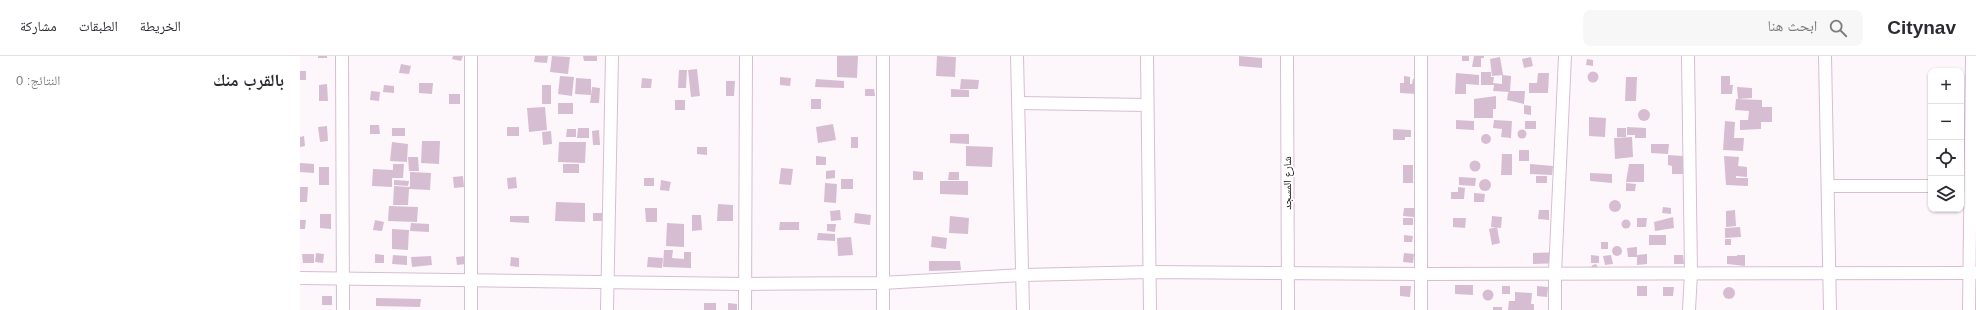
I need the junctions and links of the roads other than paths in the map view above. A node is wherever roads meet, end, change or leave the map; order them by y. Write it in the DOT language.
graph roads {
  1 [pos="342,56"];
  2 [pos="471,56"];
  3 [pos="612,56"];
  4 [pos="746,56"];
  5 [pos="883,56"];
  6 [pos="1017,56"];
  7 [pos="1147,56"];
  8 [pos="1287,56"];
  9 [pos="1421,56"];
  10 [pos="1565,56"];
  11 [pos="1688,56"];
  12 [pos="1825,56"];
  13 [pos="1972,56"];
  14 [pos="1974,94"];
  15 [pos="1019,103"];
  16 [pos="1148,105"];
  17 [pos="1828,186"];
  18 [pos="1928,186"];
  19 [pos="1966,186"];
  20 [pos="1150,272"];
  21 [pos="1287,273"];
  22 [pos="1554,273"];
  23 [pos="1691,273"];
  24 [pos="1830,273"];
  25 [pos="1973,273"];
  26 [pos="1421,274"];
  27 [pos="1023,276"];
  28 [pos="300,278"];
  29 [pos="343,278"];
  30 [pos="471,280"];
  31 [pos="608,282"];
  32 [pos="882,283"];
  33 [pos="744,284"];
  34 [pos="343,310"];
  35 [pos="471,310"];
  36 [pos="607,310"];
  37 [pos="745,310"];
  38 [pos="883,310"];
  39 [pos="1023,310"];
  40 [pos="1150,310"];
  41 [pos="1288,310"];
  42 [pos="1421,310"];
  43 [pos="1555,310"];
  44 [pos="1689,310"];
  45 [pos="1830,310"];
  46 [pos="1969,310"];
  1 -- 29 [label="street"];
  2 -- 30 [label="street"];
  3 -- 31 [label="street"];
  4 -- 33 [label="street"];
  5 -- 32 [label="street"];
  6 -- 15 [label="street"];
  7 -- 16 [label="street"];
  8 -- 21 [label="street, شارع المسجد"];
  9 -- 26 [label="street"];
  10 -- 22 [label="street"];
  11 -- 23 [label="street"];
  12 -- 17 [label="street"];
  13 -- 14 [label="street"];
  14 -- 19 [label="street"];
  15 -- 16 [label="street"];
  15 -- 27 [label="street"];
  16 -- 20 [label="street"];
  17 -- 18 [label="street"];
  17 -- 24 [label="street"];
  19 -- 25 [label="street"];
  20 -- 21 [label="street"];
  20 -- 27 [label="street"];
  20 -- 40 [label="street"];
  21 -- 26 [label="street"];
  21 -- 41 [label="street, شارع المسجد"];
  22 -- 23 [label="street"];
  22 -- 26 [label="street"];
  22 -- 43 [label="street"];
  23 -- 24 [label="street"];
  23 -- 44 [label="street"];
  24 -- 25 [label="street"];
  24 -- 45 [label="street"];
  25 -- 46 [label="street"];
  26 -- 42 [label="street"];
  27 -- 32 [label="street"];
  27 -- 39 [label="street"];
  28 -- 29 [label="street"];
  29 -- 30 [label="street"];
  29 -- 34 [label="street"];
  30 -- 31 [label="street"];
  30 -- 35 [label="street"];
  31 -- 33 [label="street"];
  31 -- 36 [label="street"];
  32 -- 33 [label="street"];
  32 -- 38 [label="street"];
  33 -- 37 [label="street"];
}
